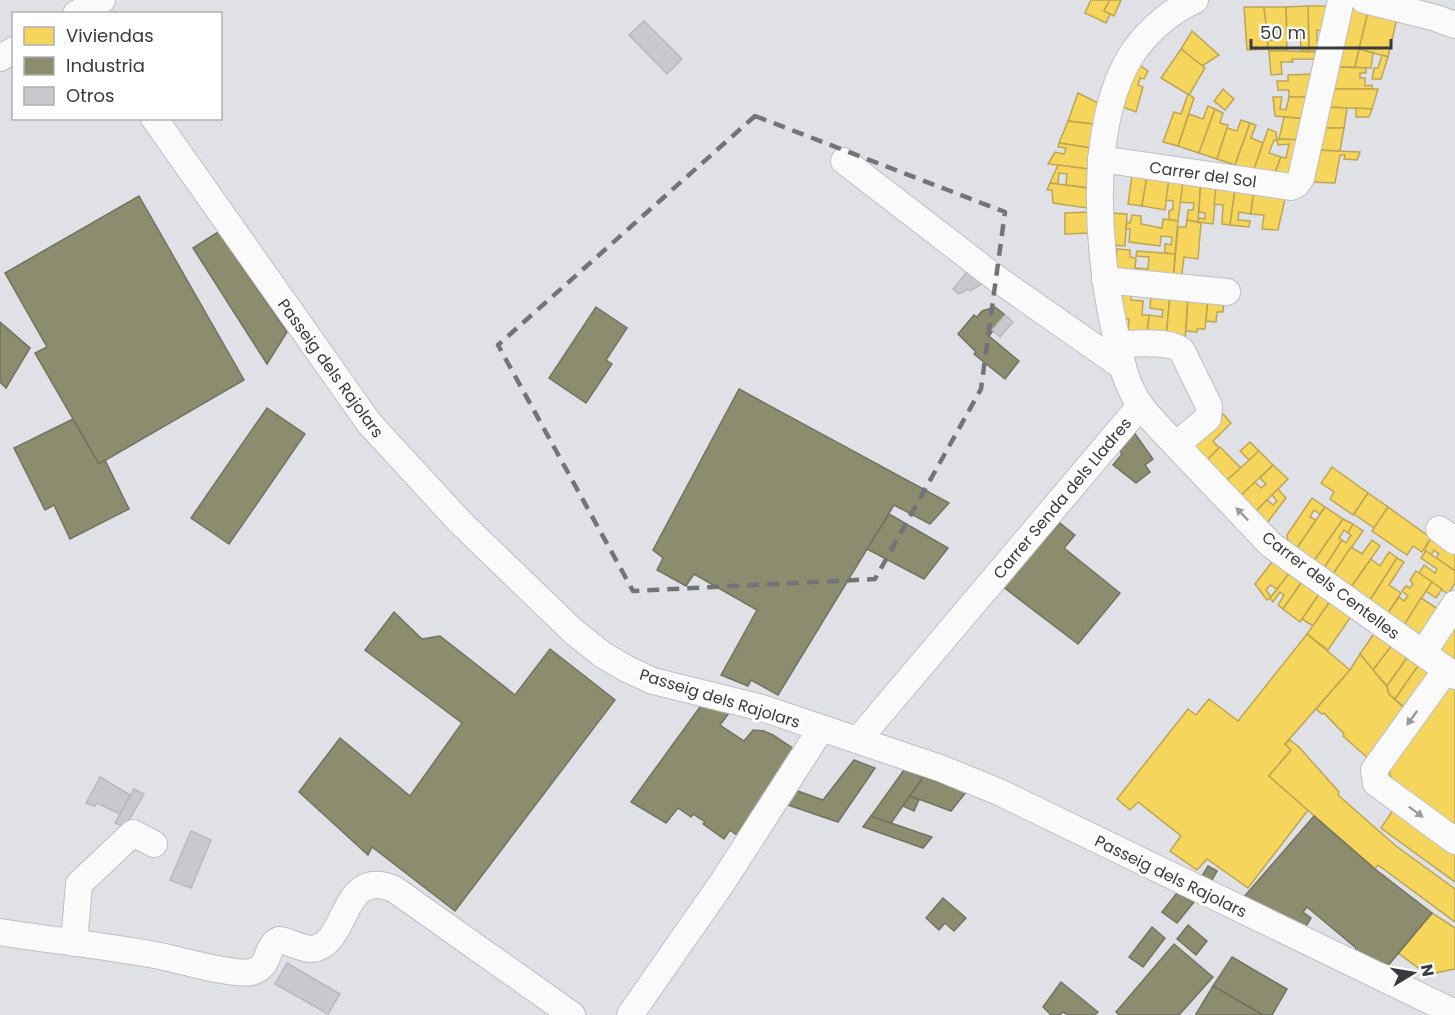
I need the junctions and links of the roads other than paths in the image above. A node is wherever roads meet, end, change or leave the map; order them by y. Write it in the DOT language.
graph roads {
  1 [pos="102,0"];
  2 [pos="1195,0"];
  3 [pos="1341,0"];
  4 [pos="1364,0"];
  5 [pos="1417,6"];
  6 [pos="81,12"];
  7 [pos="1455,25"];
  8 [pos="155,120"];
  9 [pos="1101,159"];
  10 [pos="844,161"];
  11 [pos="1105,280"];
  12 [pos="1227,292"];
  13 [pos="1120,356"];
  14 [pos="1140,406"];
  15 [pos="1176,445"];
  16 [pos="1455,604"];
  17 [pos="1423,653"];
  18 [pos="1451,673"];
  19 [pos="821,729"];
  20 [pos="858,740"];
  21 [pos="1455,841"];
  22 [pos="154,844"];
  23 [pos="0,932"];
  24 [pos="74,943"];
  25 [pos="1450,1009"];
  26 [pos="572,1015"];
  27 [pos="630,1015"];
  1 -- 6 [label="street"];
  2 -- 9 [label="street, Carrer Senda dels Lladres"];
  3 -- 9 [label="street, Carrer del Sol"];
  4 -- 5 [label="street"];
  5 -- 7 [label="street"];
  8 -- 19 [label="street, Passeig dels Rajolars"];
  9 -- 11 [label="street, Carrer Senda dels Lladres"];
  10 -- 13 [label="street"];
  11 -- 12 [label="street"];
  11 -- 13 [label="street, Carrer Senda dels Lladres"];
  13 -- 14 [label="street, Carrer Senda dels Lladres"];
  13 -- 15 [label="street"];
  14 -- 15 [label="street, Carrer dels Centelles"];
  14 -- 20 [label="street, Carrer Senda dels Lladres"];
  17 -- 15 [label="street, Carrer dels Centelles, one-way"];
  16 -- 17 [label="street"];
  17 -- 18 [label="street, Carrer dels Centelles"];
  18 -- 21 [label="street, one-way"];
  19 -- 20 [label="street, Passeig dels Rajolars"];
  19 -- 27 [label="street"];
  20 -- 25 [label="street, Passeig dels Rajolars"];
  22 -- 24 [label="street"];
  23 -- 24 [label="street"];
  24 -- 26 [label="street"];
}
